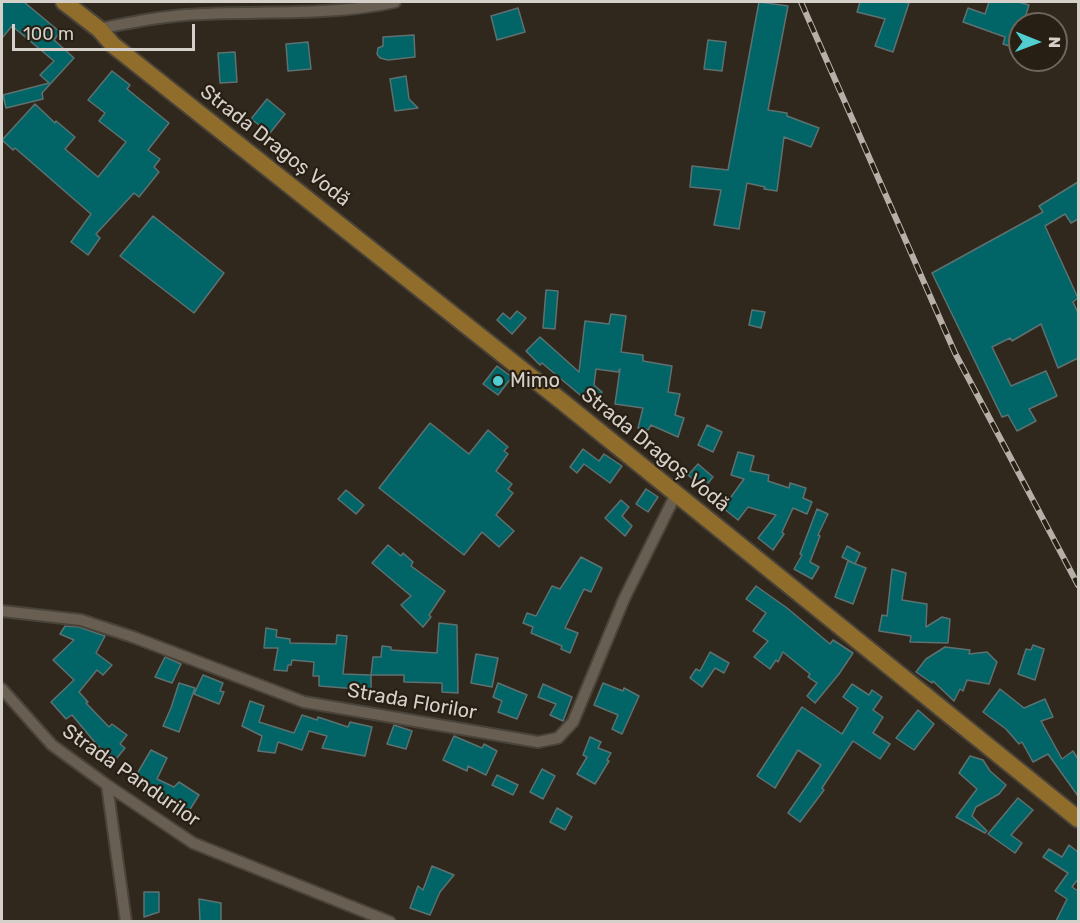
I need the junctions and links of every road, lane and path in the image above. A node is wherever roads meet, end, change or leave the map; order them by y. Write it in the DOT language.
graph roads {
  1 [pos="64,2"];
  2 [pos="395,2"];
  3 [pos="99,29"];
  4 [pos="676,494"];
  5 [pos="2,611"];
  6 [pos="2,689"];
  7 [pos="107,785"];
  8 [pos="1078,819"];
  9 [pos="126,921"];
  10 [pos="390,921"];
  1 -- 3 [label="main road, Strada Dragoș Vodă"];
  2 -- 3 [label="street"];
  3 -- 4 [label="main road, Strada Dragoș Vodă"];
  4 -- 5 [label="street, Strada Florilor"];
  4 -- 8 [label="main road, Strada Dragoș Vodă"];
  6 -- 7 [label="street, Strada Pandurilor"];
  7 -- 9 [label="street"];
  7 -- 10 [label="street, Strada Pandurilor"];
}
